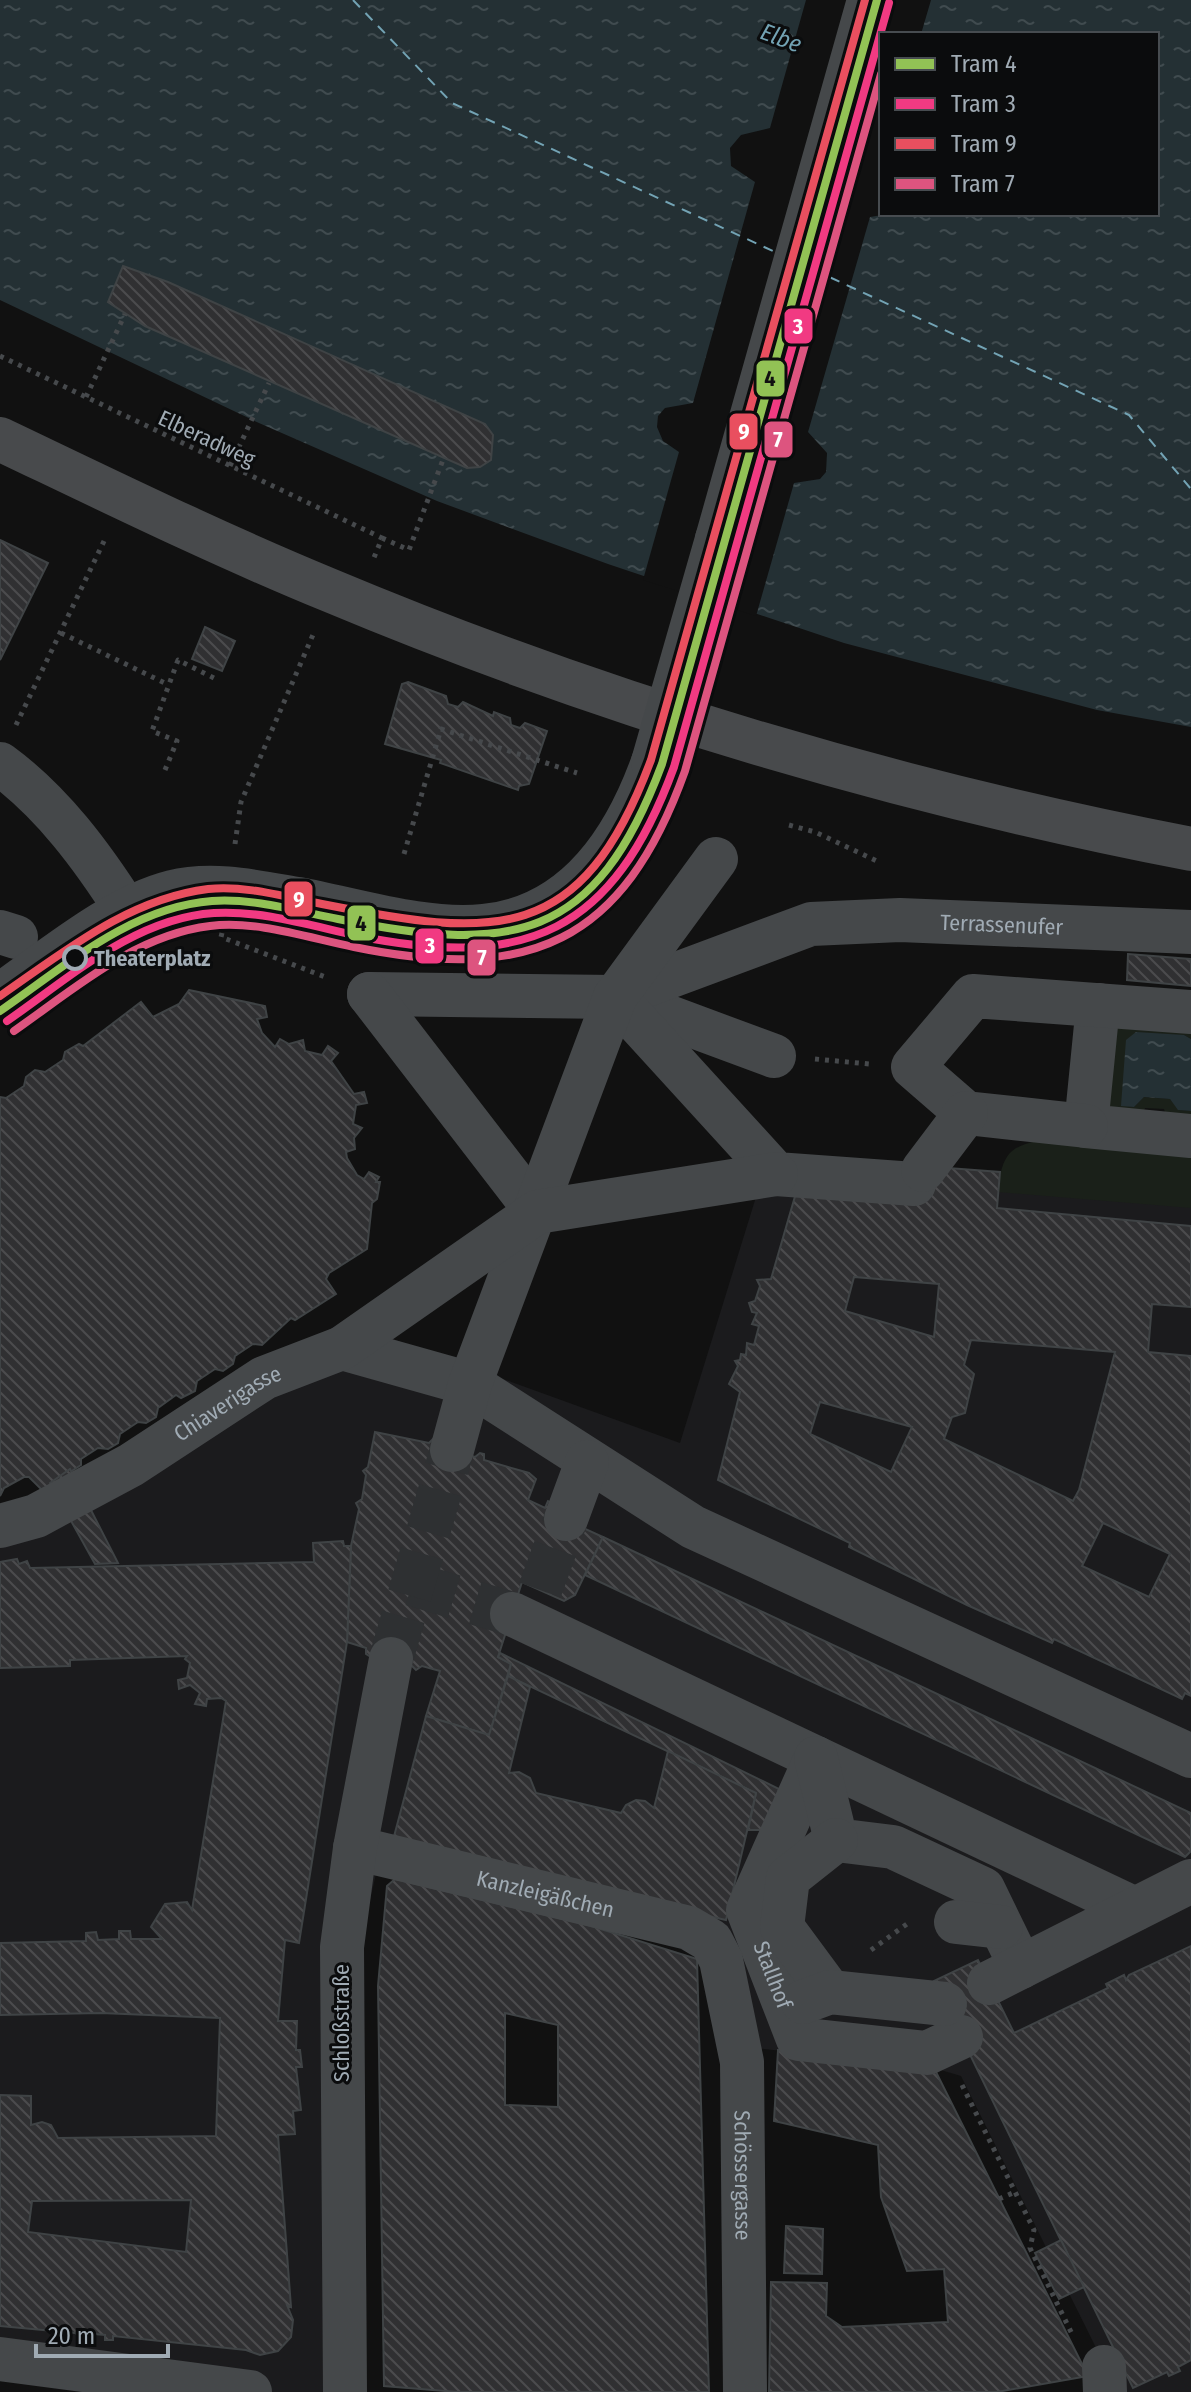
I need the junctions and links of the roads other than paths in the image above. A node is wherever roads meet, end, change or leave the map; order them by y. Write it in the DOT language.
graph roads {
  1 [pos="869,0"];
  2 [pos="0,439"];
  3 [pos="7,747"];
  4 [pos="1191,849"];
  5 [pos="716,859"];
  6 [pos="127,911"];
  7 [pos="1191,932"];
  8 [pos="0,995"];
  9 [pos="615,997"];
  10 [pos="1098,1005"];
  11 [pos="1191,1012"];
  12 [pos="774,1056"];
  13 [pos="966,1113"];
  14 [pos="1086,1126"];
  15 [pos="1191,1136"];
  16 [pos="776,1174"];
  17 [pos="537,1212"];
  18 [pos="342,1348"];
  19 [pos="470,1384"];
  20 [pos="452,1450"];
  21 [pos="587,1462"];
  22 [pos="566,1519"];
  23 [pos="0,1526"];
  24 [pos="527,1608"];
  25 [pos="391,1659"];
  26 [pos="1191,1756"];
  27 [pos="816,1758"];
  28 [pos="836,1840"];
  29 [pos="355,1848"];
  30 [pos="1191,1881"];
  31 [pos="1135,1909"];
  32 [pos="956,1922"];
  33 [pos="1001,1927"];
  34 [pos="721,1960"];
  35 [pos="783,2010"];
  36 [pos="0,2359"];
  37 [pos="250,2392"];
  38 [pos="345,2392"];
  39 [pos="745,2392"];
  1 -- 6 [label="street, bridge"];
  2 -- 4 [label="main road"];
  3 -- 6 [label="street"];
  5 -- 9 [label="street"];
  6 -- 8 [label="street"];
  7 -- 9 [label="street, Terrassenufer"];
  9 -- 12 [label="street"];
  9 -- 16 [label="street"];
  9 -- 17 [label="street"];
  9 -- 17 [label="street"];
  10 -- 11 [label="street"];
  10 -- 13 [label="street"];
  10 -- 14 [label="street"];
  13 -- 14 [label="street"];
  13 -- 16 [label="street"];
  14 -- 15 [label="street"];
  16 -- 17 [label="street"];
  17 -- 18 [label="street, Chiaverigasse"];
  17 -- 19 [label="street"];
  18 -- 19 [label="street"];
  18 -- 23 [label="street, Chiaverigasse"];
  19 -- 20 [label="street"];
  19 -- 21 [label="street"];
  21 -- 22 [label="street"];
  21 -- 26 [label="street"];
  24 -- 27 [label="street"];
  25 -- 29 [label="street, Schloßstraße"];
  27 -- 28 [label="street"];
  27 -- 31 [label="street"];
  27 -- 35 [label="street, Stallhof"];
  28 -- 33 [label="street"];
  28 -- 35 [label="street, Stallhof"];
  29 -- 34 [label="street, Kanzleigäßchen"];
  29 -- 38 [label="street, Schloßstraße"];
  30 -- 31 [label="street"];
  31 -- 33 [label="street"];
  32 -- 33 [label="street"];
  34 -- 35 [label="street, Schössergasse"];
  35 -- 39 [label="street, Schössergasse"];
  36 -- 37 [label="street"];
}
